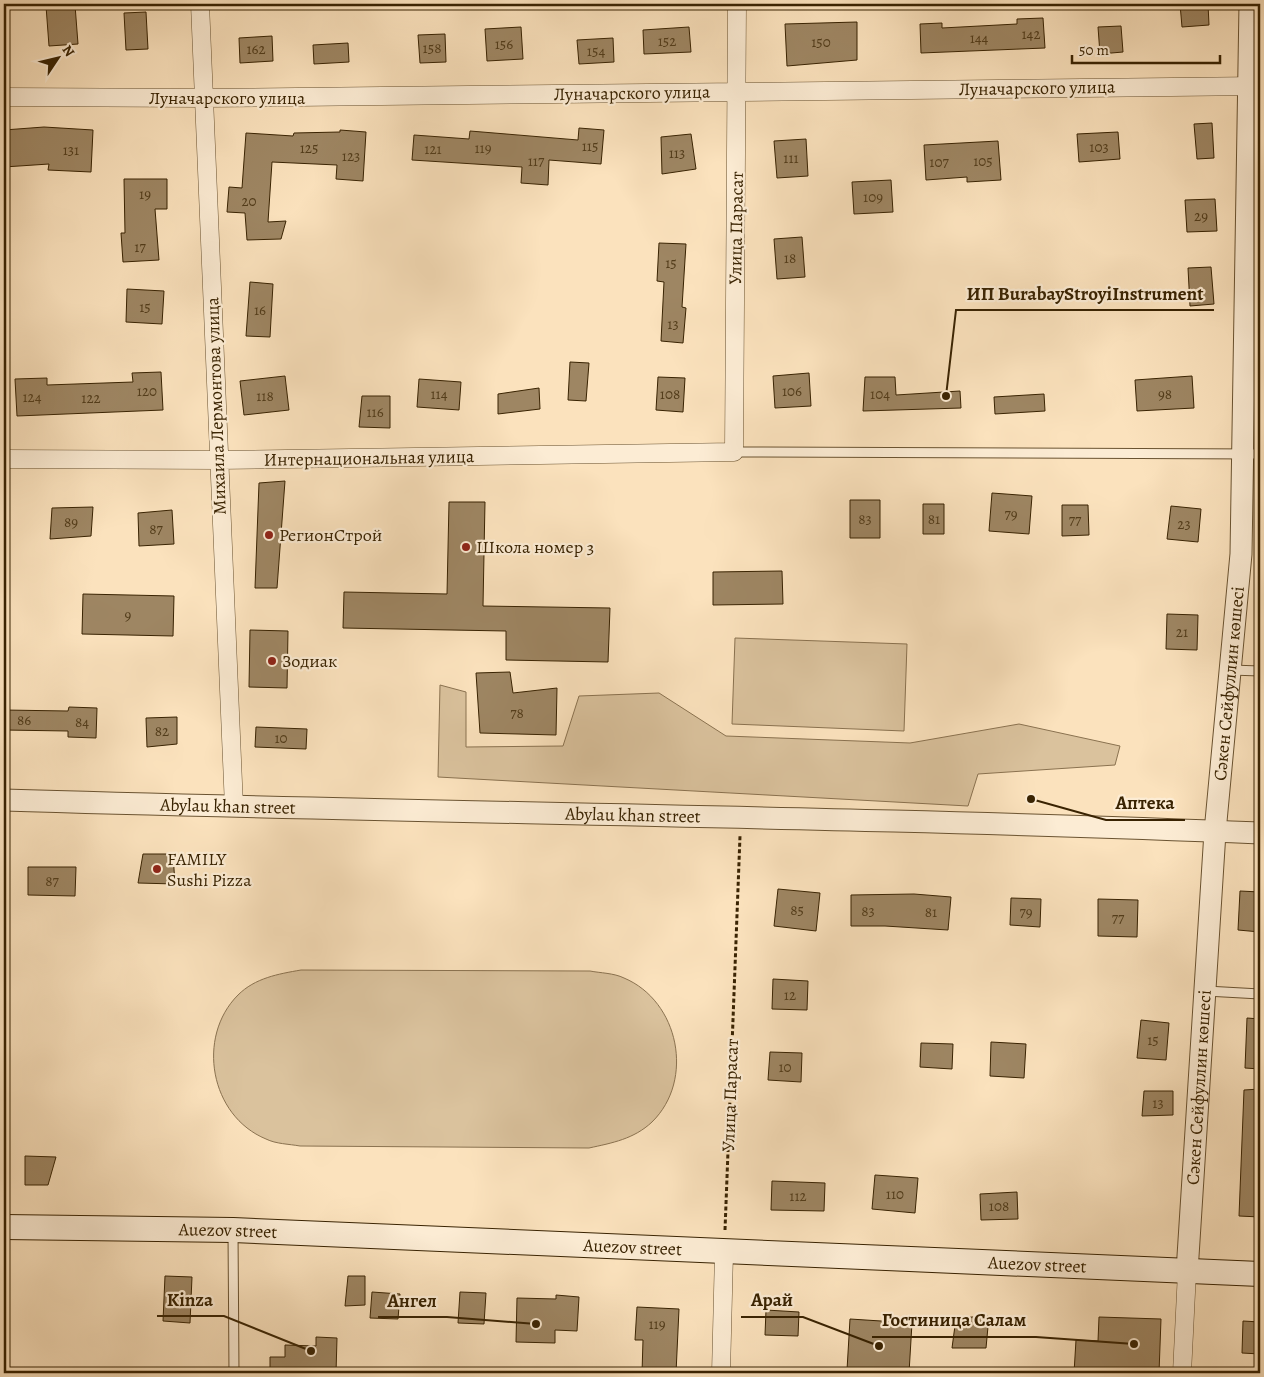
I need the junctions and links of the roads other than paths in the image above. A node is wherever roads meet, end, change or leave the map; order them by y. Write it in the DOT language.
graph roads {
  1 [pos="200,4"];
  2 [pos="737,4"];
  3 [pos="1250,4"];
  4 [pos="1254,86"];
  5 [pos="738,92"];
  6 [pos="4,97"];
  7 [pos="204,98"];
  8 [pos="734,452"];
  9 [pos="1252,455"];
  10 [pos="4,459"];
  11 [pos="218,460"];
  12 [pos="1230,670"];
  13 [pos="1260,671"];
  14 [pos="4,800"];
  15 [pos="234,807"];
  16 [pos="1215,832"];
  17 [pos="1260,833"];
  18 [pos="1205,991"];
  19 [pos="1260,994"];
  20 [pos="4,1227"];
  21 [pos="233,1230"];
  22 [pos="724,1253"];
  23 [pos="1187,1272"];
  24 [pos="1260,1274"];
  25 [pos="234,1373"];
  26 [pos="721,1373"];
  27 [pos="1182,1373"];
  1 -- 7 [label="street, Михаила Лермонтова улица"];
  2 -- 5 [label="street, Улица Парасат"];
  3 -- 4 [label="street, Сәкен Сейфуллин көшесі"];
  4 -- 5 [label="street, Луначарского улица"];
  4 -- 9 [label="street, Сәкен Сейфуллин көшесі"];
  5 -- 7 [label="street, Луначарского улица"];
  5 -- 8 [label="street, Улица Парасат"];
  6 -- 7 [label="street, Луначарского улица"];
  7 -- 11 [label="street, Михаила Лермонтова улица"];
  8 -- 9 [label="lane"];
  8 -- 11 [label="street, Интернациональная улица"];
  9 -- 12 [label="street, Сәкен Сейфуллин көшесі"];
  10 -- 11 [label="street, Интернациональная улица"];
  11 -- 15 [label="street, Михаила Лермонтова улица"];
  12 -- 13 [label="lane"];
  12 -- 16 [label="street, Сәкен Сейфуллин көшесі"];
  14 -- 15 [label="street, Abylau khan street"];
  15 -- 16 [label="street, Abylau khan street"];
  16 -- 17 [label="street, Abylau khan street"];
  16 -- 18 [label="street, Сәкен Сейфуллин көшесі"];
  18 -- 19 [label="lane"];
  18 -- 23 [label="street, Сәкен Сейфуллин көшесі"];
  20 -- 21 [label="main road, Auezov street"];
  21 -- 22 [label="main road, Auezov street"];
  21 -- 25 [label="lane"];
  22 -- 23 [label="main road, Auezov street"];
  22 -- 26 [label="street"];
  23 -- 24 [label="main road, Auezov street"];
  23 -- 27 [label="street"];
}
